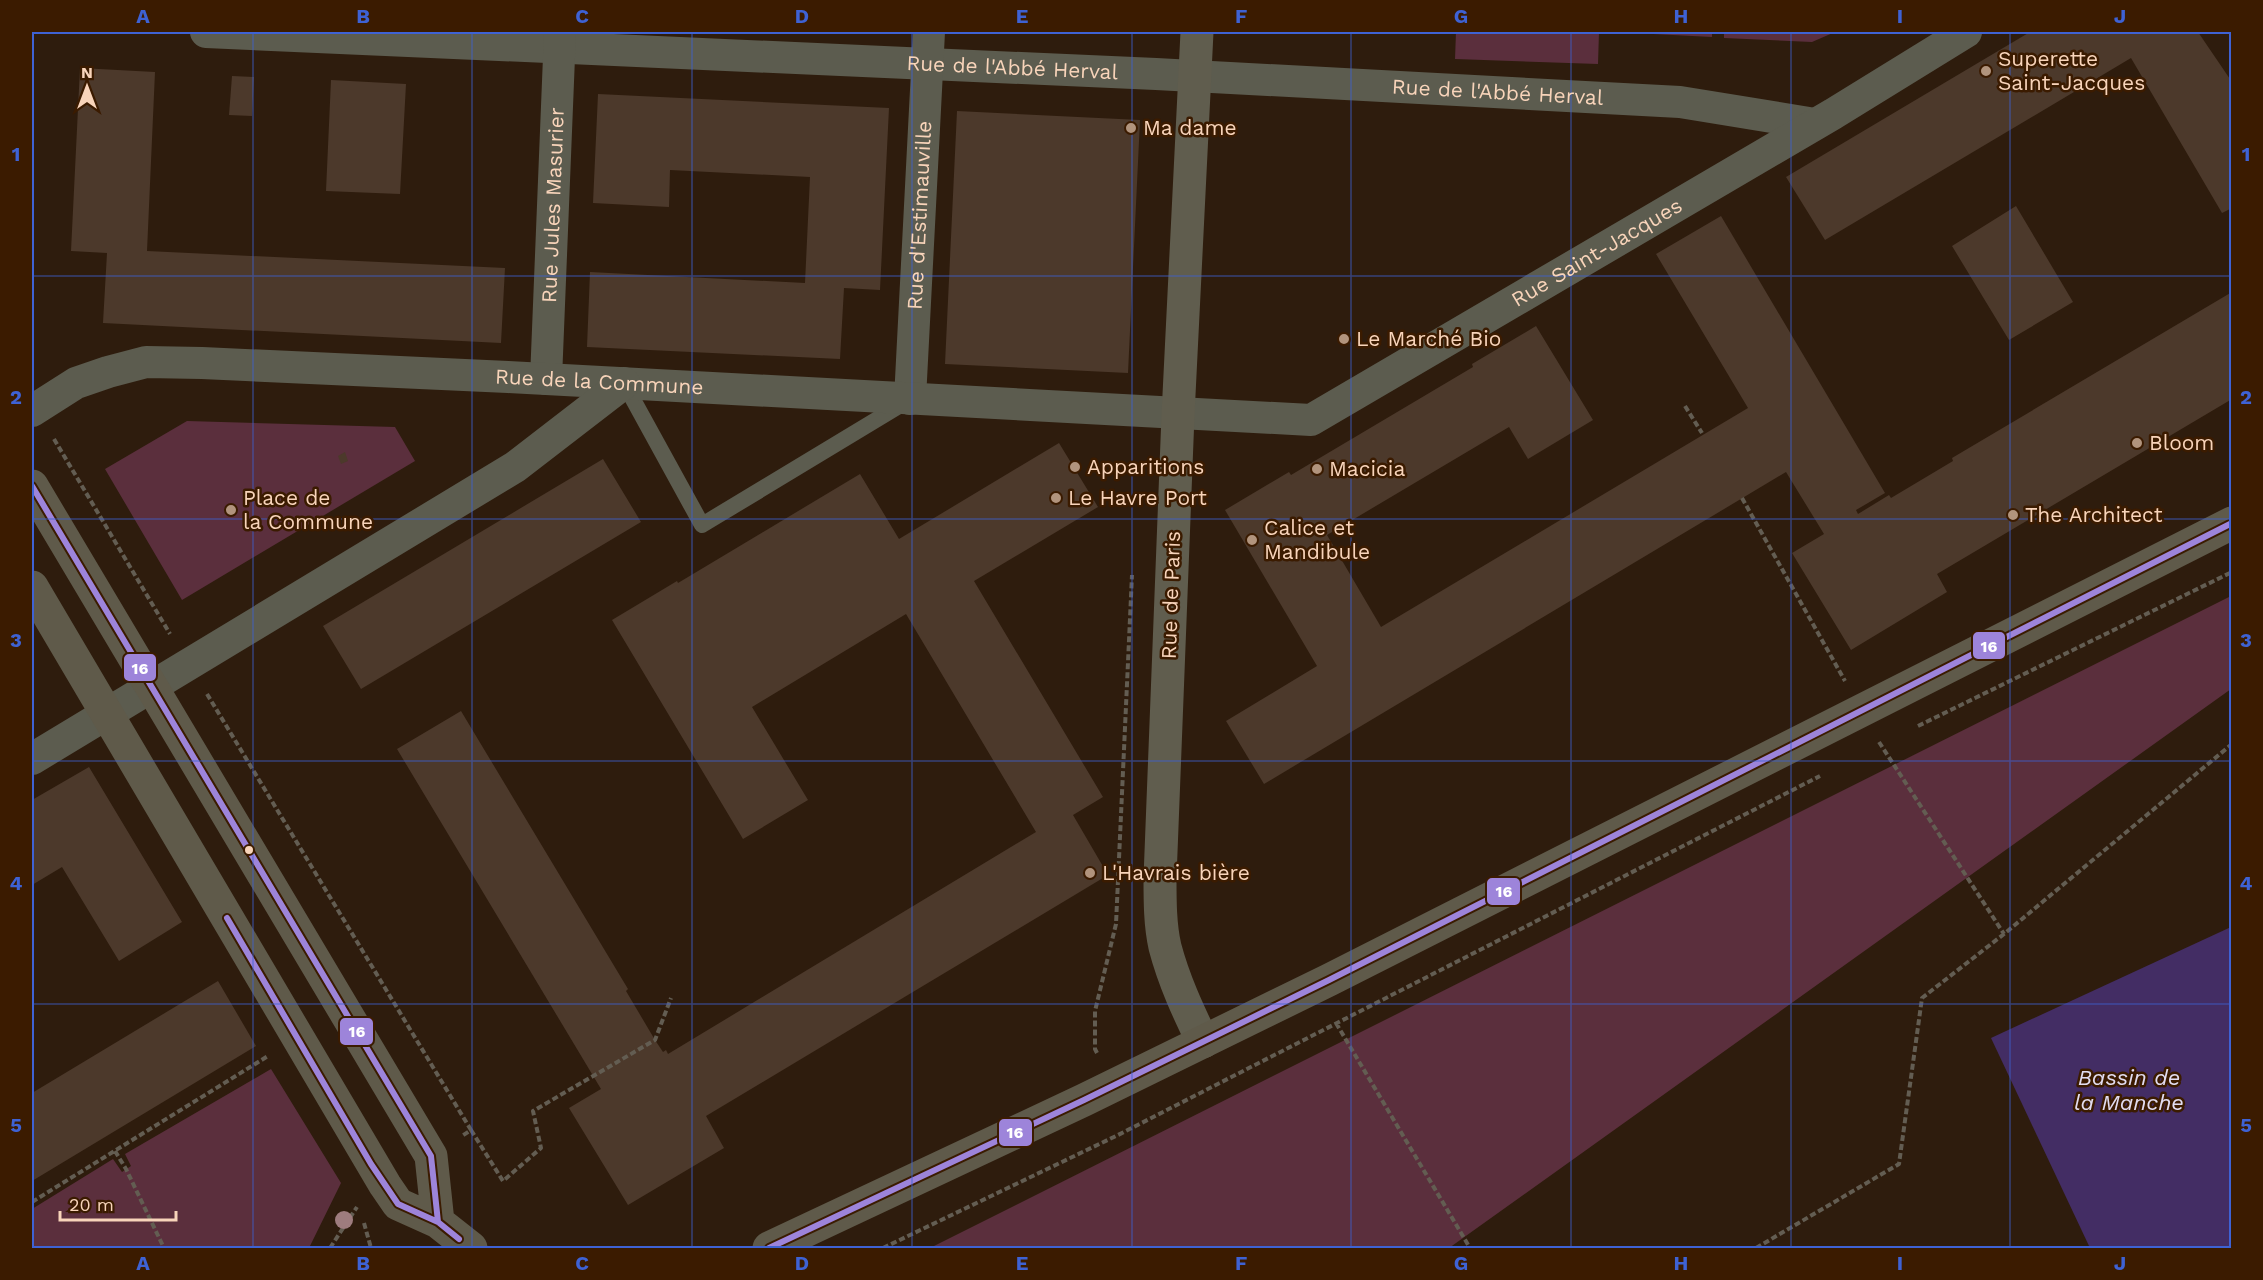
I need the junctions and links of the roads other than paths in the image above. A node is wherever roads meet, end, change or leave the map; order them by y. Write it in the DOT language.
graph roads {
  1 [pos="206,32"];
  2 [pos="929,32"];
  3 [pos="1197,32"];
  4 [pos="1966,32"];
  5 [pos="560,39"];
  6 [pos="927,64"];
  7 [pos="1194,76"];
  8 [pos="1815,124"];
  9 [pos="546,379"];
  10 [pos="624,383"];
  11 [pos="910,399"];
  12 [pos="34,410"];
  13 [pos="1178,415"];
  14 [pos="32,486"];
  15 [pos="2232,523"];
  16 [pos="32,587"];
  17 [pos="151,687"];
  18 [pos="107,714"];
  19 [pos="32,759"];
  20 [pos="1203,1042"];
  21 [pos="438,1222"];
  22 [pos="471,1248"];
  23 [pos="769,1248"];
  1 -- 5 [label="street, Rue de l'Abbé Herval"];
  2 -- 6 [label="street, Rue d'Estimauville"];
  3 -- 7 [label="main road, Rue de Paris"];
  4 -- 8 [label="street, Rue Saint-Jacques"];
  5 -- 6 [label="street, Rue de l'Abbé Herval"];
  5 -- 9 [label="street, Rue Jules Masurier"];
  6 -- 7 [label="street, Rue de l'Abbé Herval"];
  6 -- 11 [label="street, Rue d'Estimauville"];
  7 -- 8 [label="street, Rue de l'Abbé Herval"];
  7 -- 13 [label="main road, Rue de Paris"];
  8 -- 13 [label="street, Rue Saint-Jacques"];
  9 -- 10 [label="street, Rue de la Commune"];
  9 -- 12 [label="street, Rue de la Commune"];
  10 -- 11 [label="street, Rue de la Commune"];
  10 -- 11 [label="lane"];
  10 -- 17 [label="street"];
  11 -- 13 [label="street, Rue de la Commune"];
  13 -- 20 [label="main road, Rue de Paris"];
  14 -- 17 [label="main road"];
  15 -- 20 [label="main road"];
  16 -- 18 [label="main road"];
  17 -- 18 [label="street"];
  17 -- 21 [label="main road"];
  18 -- 19 [label="street"];
  18 -- 21 [label="main road"];
  20 -- 23 [label="main road"];
  21 -- 22 [label="main road"];
}
